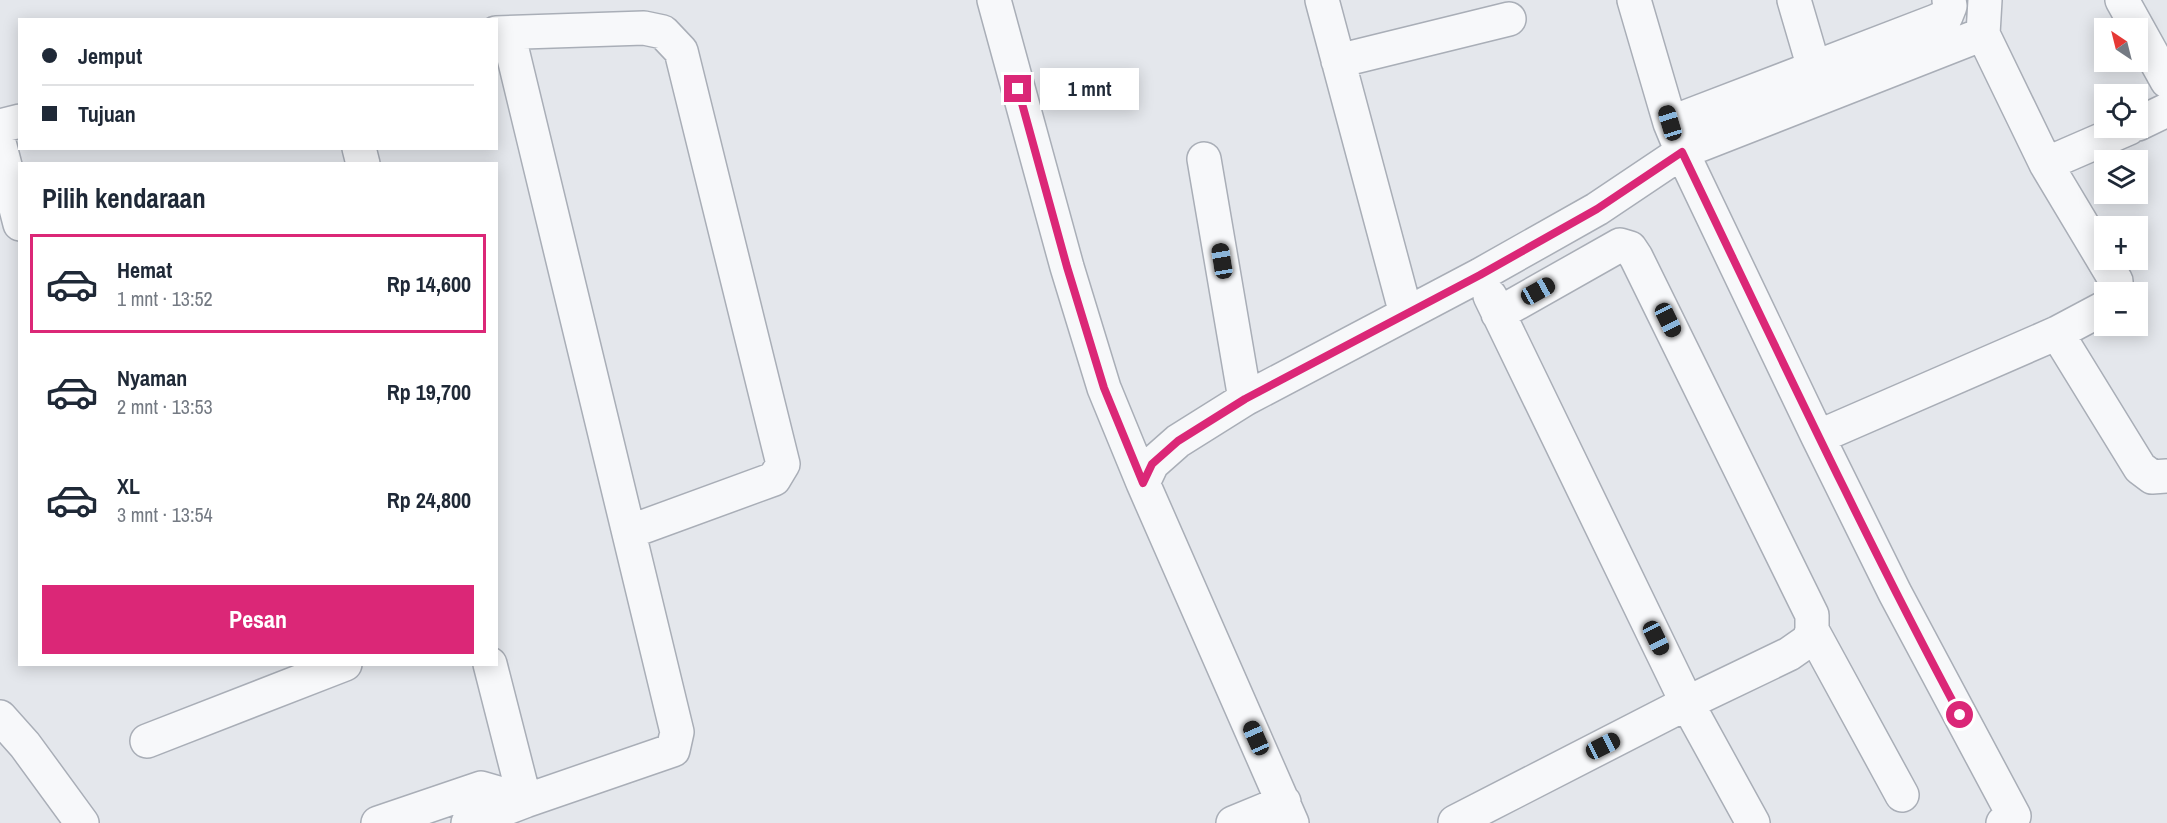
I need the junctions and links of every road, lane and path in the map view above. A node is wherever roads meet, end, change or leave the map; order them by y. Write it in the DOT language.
graph roads {
  1 [pos="994,0"];
  2 [pos="1322,0"];
  3 [pos="1634,0"];
  4 [pos="1794,0"];
  5 [pos="1948,0"];
  6 [pos="1985,0"];
  7 [pos="2122,0"];
  8 [pos="1509,18"];
  9 [pos="502,33"];
  10 [pos="1983,34"];
  11 [pos="1338,62"];
  12 [pos="1814,68"];
  13 [pos="2167,81"];
  14 [pos="2167,111"];
  15 [pos="2148,120"];
  16 [pos="18,122"];
  17 [pos="0,126"];
  18 [pos="1676,138"];
  19 [pos="2106,138"];
  20 [pos="0,146"];
  21 [pos="1204,159"];
  22 [pos="2046,164"];
  23 [pos="18,216"];
  24 [pos="1480,275"];
  25 [pos="2116,282"];
  26 [pos="2094,313"];
  27 [pos="1406,314"];
  28 [pos="1498,314"];
  29 [pos="2057,333"];
  30 [pos="1245,399"];
  31 [pos="1818,437"];
  32 [pos="2167,476"];
  33 [pos="1143,483"];
  34 [pos="629,532"];
  35 [pos="1812,630"];
  36 [pos="340,666"];
  37 [pos="491,666"];
  38 [pos="1688,703"];
  39 [pos="0,717"];
  40 [pos="147,741"];
  41 [pos="1902,795"];
  42 [pos="525,801"];
  43 [pos="1288,812"];
  44 [pos="2012,821"];
  45 [pos="1455,822"];
  46 [pos="82,823"];
  47 [pos="378,823"];
  48 [pos="468,823"];
  49 [pos="1233,823"];
  50 [pos="1753,823"];
  1 -- 33 [label="street"];
  2 -- 11 [label="street"];
  3 -- 18 [label="street"];
  4 -- 12 [label="street"];
  5 -- 12 [label="street"];
  6 -- 10 [label="street"];
  7 -- 13 [label="street"];
  8 -- 11 [label="street"];
  9 -- 34 [label="street"];
  9 -- 34 [label="street"];
  10 -- 18 [label="street"];
  10 -- 22 [label="street"];
  11 -- 27 [label="street"];
  12 -- 18 [label="street"];
  14 -- 15 [label="street"];
  16 -- 17 [label="street"];
  18 -- 24 [label="street"];
  18 -- 31 [label="street"];
  19 -- 22 [label="street"];
  20 -- 23 [label="street"];
  21 -- 30 [label="street"];
  22 -- 25 [label="street"];
  24 -- 27 [label="street"];
  24 -- 28 [label="street"];
  26 -- 29 [label="street"];
  27 -- 30 [label="street"];
  28 -- 35 [label="street"];
  28 -- 38 [label="street"];
  29 -- 31 [label="street"];
  29 -- 32 [label="street"];
  30 -- 33 [label="street"];
  31 -- 44 [label="street"];
  33 -- 43 [label="street"];
  34 -- 42 [label="street"];
  35 -- 38 [label="street"];
  35 -- 41 [label="street"];
  36 -- 40 [label="street"];
  37 -- 42 [label="street"];
  38 -- 45 [label="street"];
  38 -- 50 [label="street"];
  39 -- 46 [label="street"];
  42 -- 47 [label="street"];
  42 -- 48 [label="street"];
  43 -- 49 [label="street"];
}
